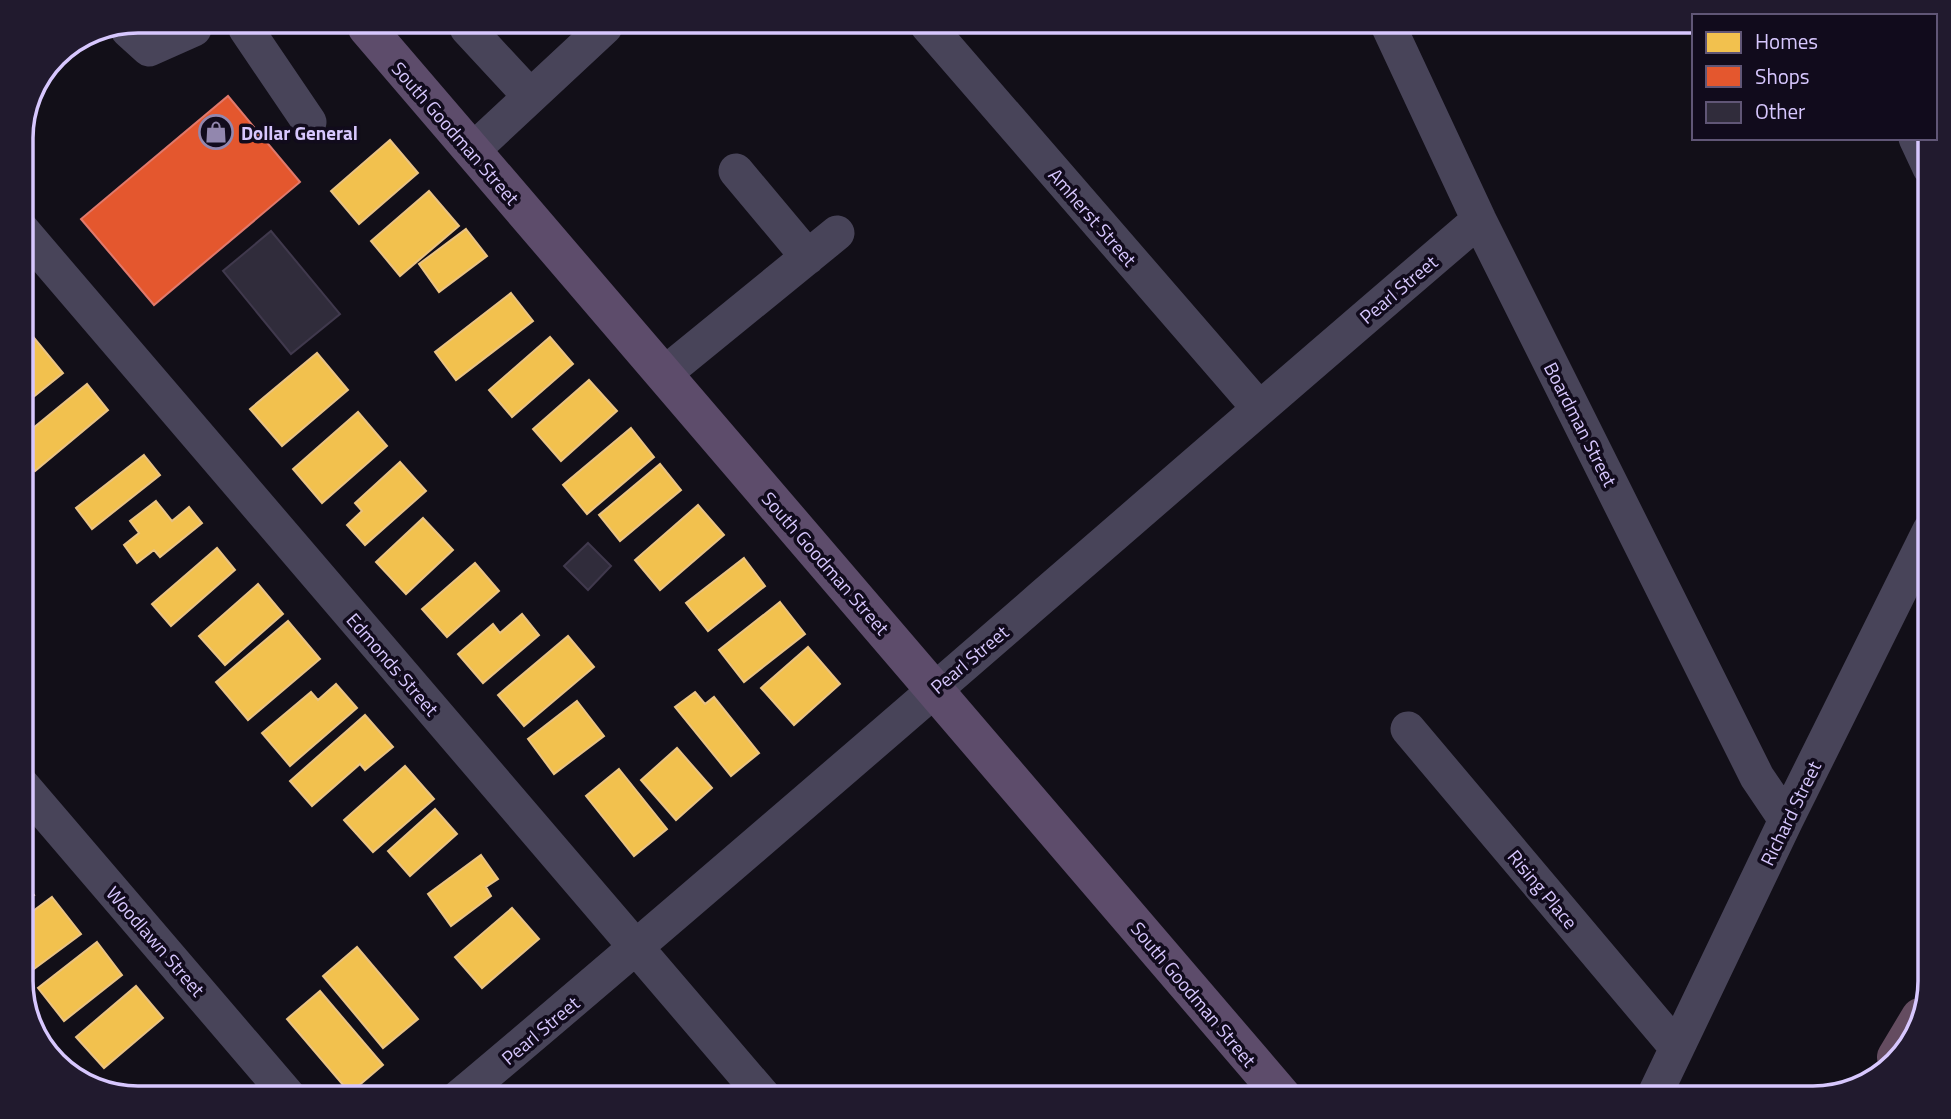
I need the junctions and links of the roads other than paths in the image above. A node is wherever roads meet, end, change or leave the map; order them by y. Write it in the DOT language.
graph roads {
  1 [pos="132,33"];
  2 [pos="185,33"];
  3 [pos="249,33"];
  4 [pos="371,33"];
  5 [pos="472,33"];
  6 [pos="598,33"];
  7 [pos="934,33"];
  8 [pos="1392,33"];
  9 [pos="530,96"];
  10 [pos="309,122"];
  11 [pos="472,151"];
  12 [pos="736,171"];
  13 [pos="1479,220"];
  14 [pos="837,233"];
  15 [pos="33,243"];
  16 [pos="808,257"];
  17 [pos="664,374"];
  18 [pos="1259,408"];
  19 [pos="1918,554"];
  20 [pos="933,690"];
  21 [pos="1408,729"];
  22 [pos="33,798"];
  23 [pos="1786,820"];
  24 [pos="636,948"];
  25 [pos="1677,1048"];
  26 [pos="280,1086"];
  27 [pos="472,1086"];
  28 [pos="755,1086"];
  29 [pos="1273,1086"];
  30 [pos="1659,1086"];
  1 -- 2 [label="street"];
  3 -- 10 [label="street"];
  4 -- 11 [label="main road, South Goodman Street"];
  5 -- 9 [label="street"];
  6 -- 9 [label="street"];
  7 -- 18 [label="street, Amherst Street"];
  8 -- 13 [label="street, Boardman Street"];
  9 -- 11 [label="street"];
  11 -- 17 [label="main road, South Goodman Street"];
  12 -- 16 [label="street"];
  13 -- 18 [label="street, Pearl Street"];
  13 -- 23 [label="street, Boardman Street"];
  14 -- 16 [label="street"];
  15 -- 24 [label="street, Edmonds Street"];
  16 -- 17 [label="street"];
  17 -- 20 [label="main road, South Goodman Street"];
  18 -- 20 [label="street, Pearl Street"];
  19 -- 23 [label="street, Richard Street"];
  20 -- 24 [label="street, Pearl Street"];
  20 -- 29 [label="main road, South Goodman Street"];
  21 -- 25 [label="street, Rising Place"];
  22 -- 26 [label="street, Woodlawn Street"];
  23 -- 25 [label="street, Richard Street"];
  24 -- 27 [label="street, Pearl Street"];
  24 -- 28 [label="street, Edmonds Street"];
  25 -- 30 [label="street, Richard Street"];
}
